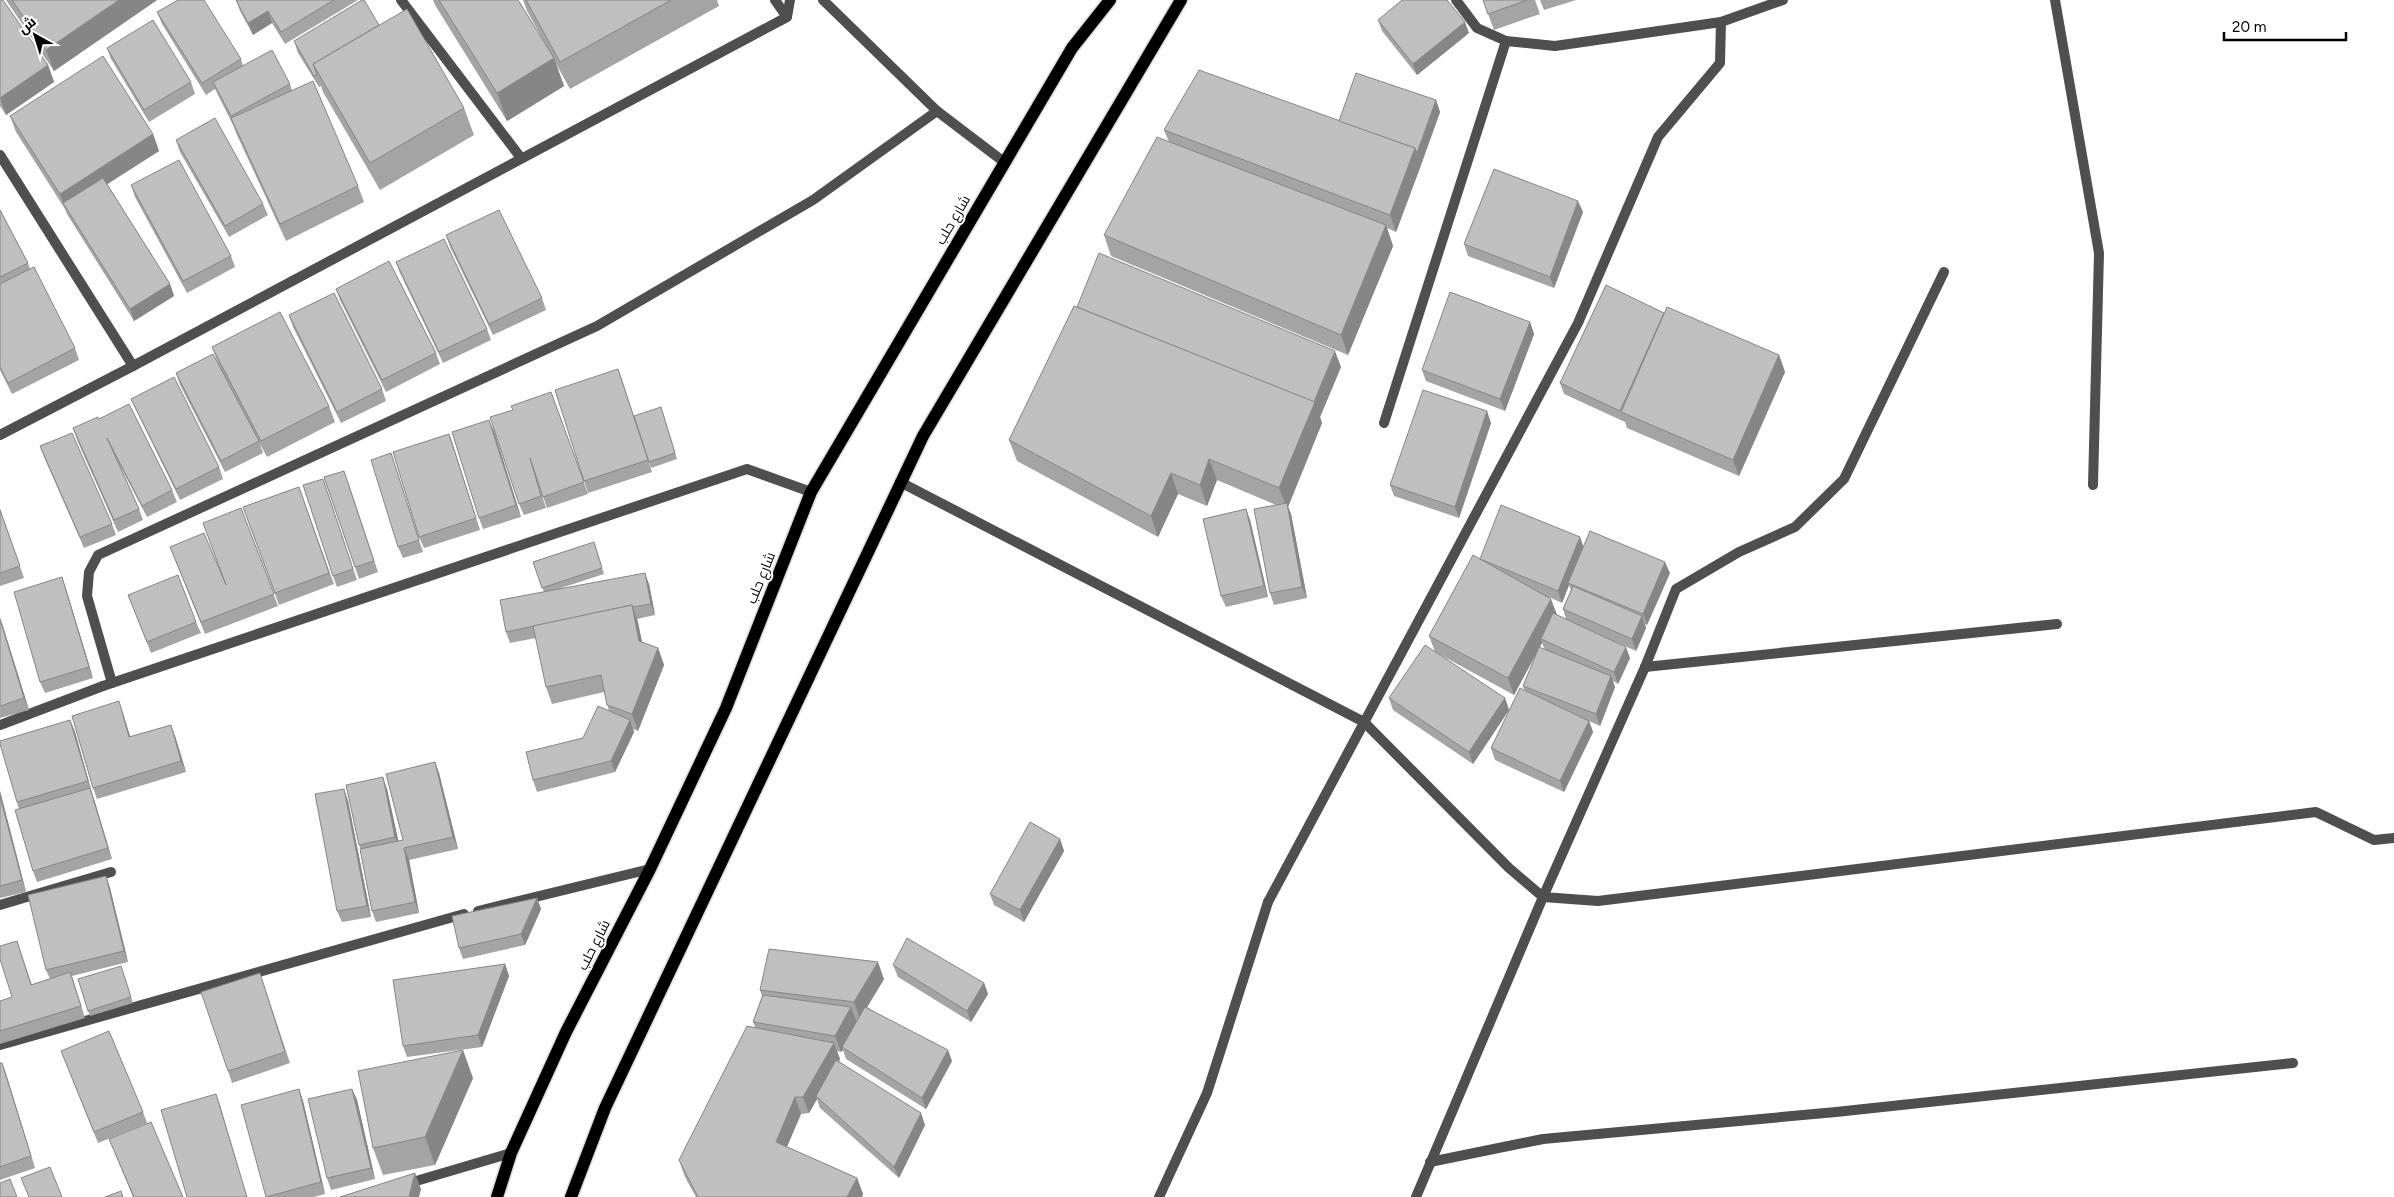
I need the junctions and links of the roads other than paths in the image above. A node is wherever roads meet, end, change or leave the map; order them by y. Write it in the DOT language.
graph roads {
  1 [pos="401,0"];
  2 [pos="775,0"];
  3 [pos="790,0"];
  4 [pos="824,0"];
  5 [pos="1110,0"];
  6 [pos="1181,0"];
  7 [pos="1456,0"];
  8 [pos="1783,0"];
  9 [pos="2055,0"];
  10 [pos="787,17"];
  11 [pos="1721,22"];
  12 [pos="1506,41"];
  13 [pos="936,111"];
  14 [pos="0,155"];
  15 [pos="521,158"];
  16 [pos="1004,162"];
  17 [pos="1944,272"];
  18 [pos="133,366"];
  19 [pos="1384,423"];
  20 [pos="0,435"];
  21 [pos="900,482"];
  22 [pos="2094,485"];
  23 [pos="811,492"];
  24 [pos="2057,624"];
  25 [pos="1645,667"];
  26 [pos="107,684"];
  27 [pos="1364,722"];
  28 [pos="0,725"];
  29 [pos="2394,838"];
  30 [pos="650,869"];
  31 [pos="111,872"];
  32 [pos="1543,897"];
  33 [pos="0,905"];
  34 [pos="0,1046"];
  35 [pos="2293,1063"];
  36 [pos="511,1153"];
  37 [pos="1430,1162"];
  38 [pos="400,1186"];
  39 [pos="497,1197"];
  40 [pos="570,1197"];
  41 [pos="1159,1197"];
  42 [pos="1416,1197"];
  1 -- 15 [label="street"];
  2 -- 10 [label="street"];
  3 -- 10 [label="street"];
  4 -- 13 [label="street"];
  5 -- 16 [label="main road, شارع حلب"];
  6 -- 21 [label="main road"];
  7 -- 12 [label="street"];
  8 -- 11 [label="street"];
  9 -- 22 [label="street"];
  10 -- 15 [label="street"];
  11 -- 12 [label="street"];
  11 -- 27 [label="street"];
  12 -- 19 [label="street"];
  13 -- 16 [label="street"];
  13 -- 26 [label="street"];
  14 -- 18 [label="street"];
  15 -- 18 [label="street"];
  16 -- 23 [label="main road, شارع حلب"];
  17 -- 25 [label="street"];
  18 -- 20 [label="street"];
  21 -- 27 [label="street"];
  21 -- 40 [label="main road"];
  23 -- 26 [label="street"];
  23 -- 30 [label="main road, شارع حلب"];
  24 -- 25 [label="street"];
  25 -- 32 [label="street"];
  26 -- 28 [label="street"];
  27 -- 32 [label="street"];
  27 -- 41 [label="street"];
  29 -- 32 [label="street"];
  30 -- 34 [label="street"];
  30 -- 36 [label="main road, شارع حلب"];
  31 -- 33 [label="street"];
  32 -- 37 [label="street"];
  35 -- 37 [label="street"];
  36 -- 38 [label="street"];
  36 -- 39 [label="main road, شارع حلب"];
  37 -- 42 [label="street"];
}
